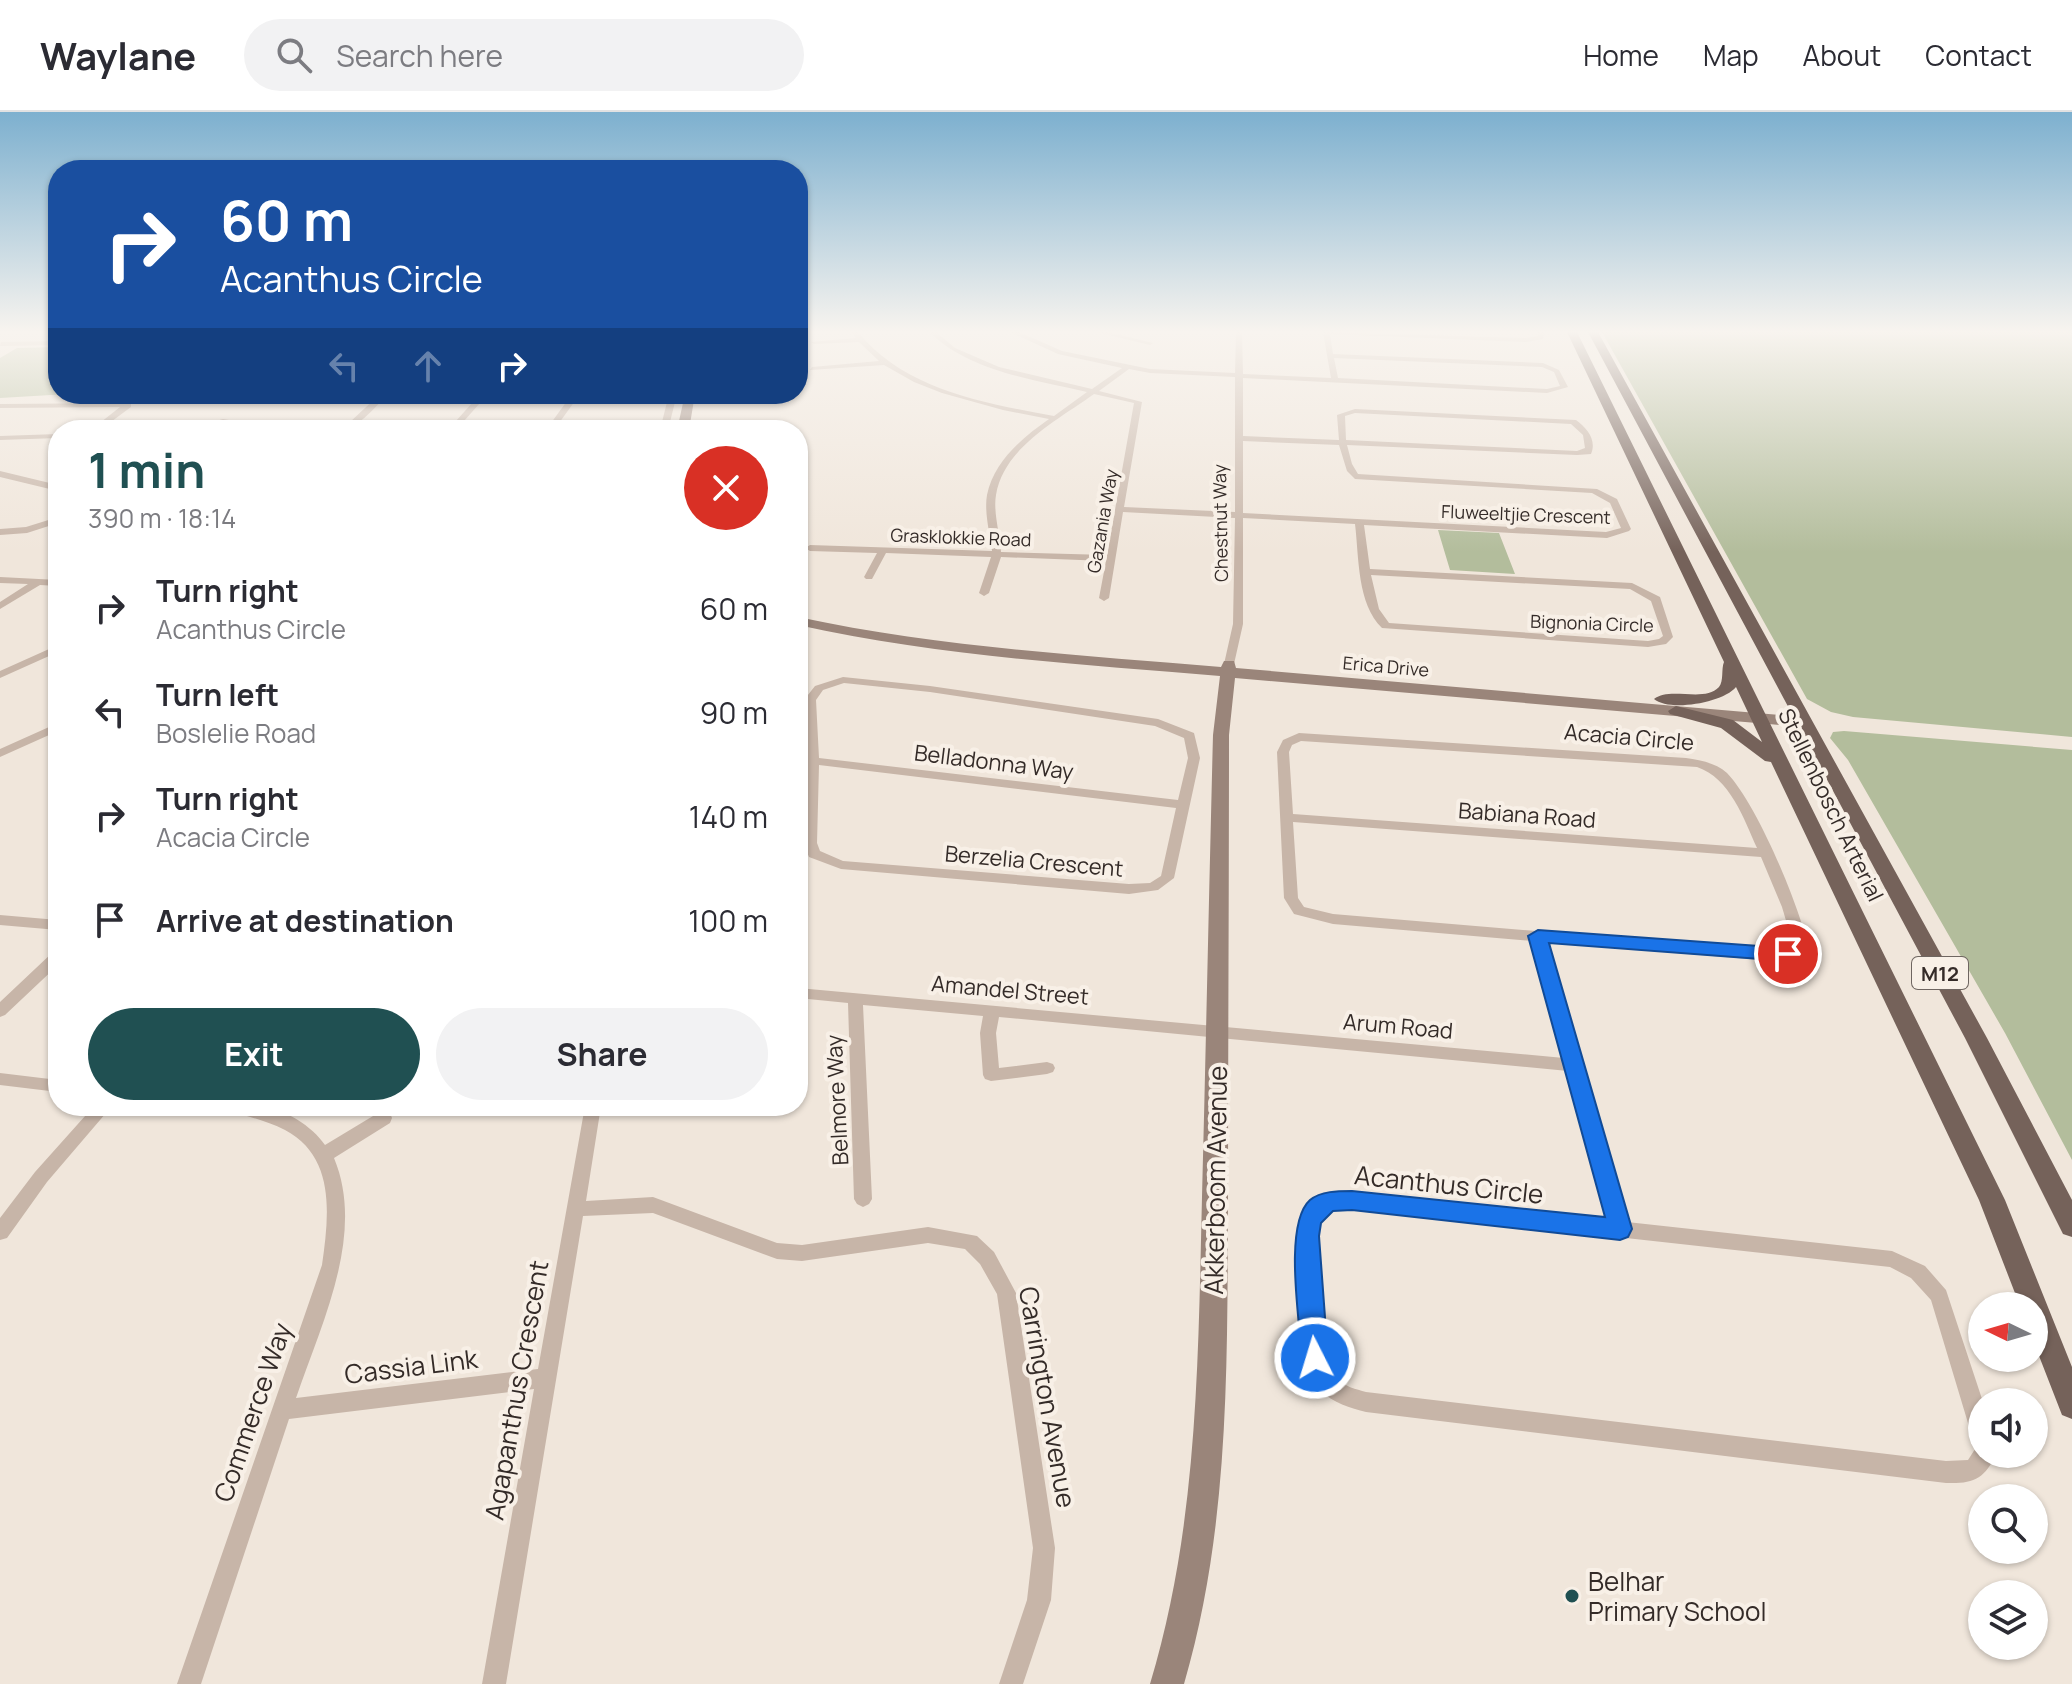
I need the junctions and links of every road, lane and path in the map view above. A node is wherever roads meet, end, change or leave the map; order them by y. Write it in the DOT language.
graph roads {
  1 [pos="82,405"];
  2 [pos="128,405"];
  3 [pos="372,405"];
  4 [pos="999,405"];
  5 [pos="1072,405"];
  6 [pos="1137,405"];
  7 [pos="1239,405"];
  8 [pos="1607,405"];
  9 [pos="1632,405"];
  10 [pos="0,406"];
  11 [pos="1054,418"];
  12 [pos="108,420"];
  13 [pos="357,420"];
  14 [pos="48,436"];
  15 [pos="0,438"];
  16 [pos="1238,438"];
  17 [pos="1345,443"];
  18 [pos="0,474"];
  19 [pos="48,486"];
  20 [pos="1121,509"];
  21 [pos="1238,516"];
  22 [pos="1359,522"];
  23 [pos="48,523"];
  24 [pos="0,532"];
  25 [pos="810,548"];
  26 [pos="883,550"];
  27 [pos="997,554"];
  28 [pos="1112,558"];
  29 [pos="1367,572"];
  30 [pos="869,577"];
  31 [pos="0,580"];
  32 [pos="38,582"];
  33 [pos="48,582"];
  34 [pos="984,593"];
  35 [pos="1104,598"];
  36 [pos="0,606"];
  37 [pos="808,623"];
  38 [pos="48,653"];
  39 [pos="1729,661"];
  40 [pos="1228,668"];
  41 [pos="0,675"];
  42 [pos="1662,699"];
  43 [pos="1676,711"];
  44 [pos="1754,712"];
  45 [pos="1800,717"];
  46 [pos="48,731"];
  47 [pos="0,753"];
  48 [pos="808,761"];
  49 [pos="813,761"];
  50 [pos="1780,765"];
  51 [pos="1185,805"];
  52 [pos="1285,817"];
  53 [pos="1765,853"];
  54 [pos="0,920"];
  55 [pos="48,924"];
  56 [pos="1538,936"];
  57 [pos="48,965"];
  58 [pos="808,994"];
  59 [pos="855,998"];
  60 [pos="992,1010"];
  61 [pos="0,1011"];
  62 [pos="1218,1031"];
  63 [pos="1573,1065"];
  64 [pos="1047,1068"];
  65 [pos="0,1079"];
  66 [pos="48,1085"];
  67 [pos="95,1116"];
  68 [pos="274,1116"];
  69 [pos="591,1116"];
  70 [pos="384,1118"];
  71 [pos="324,1155"];
  72 [pos="863,1199"];
  73 [pos="575,1209"];
  74 [pos="2072,1226"];
  75 [pos="1620,1229"];
  76 [pos="0,1232"];
  77 [pos="2028,1292"];
  78 [pos="2048,1342"];
  79 [pos="547,1378"];
  80 [pos="1968,1388"];
  81 [pos="2072,1405"];
  82 [pos="281,1410"];
  83 [pos="1975,1468"];
  84 [pos="189,1684"];
  85 [pos="494,1684"];
  86 [pos="1011,1684"];
  87 [pos="1167,1684"];
  1 -- 10 [label="street"];
  2 -- 12 [label="street"];
  3 -- 13 [label="street"];
  4 -- 11 [label="street"];
  5 -- 11 [label="street"];
  6 -- 20 [label="street, Gazania Way"];
  7 -- 16 [label="street, Chestnut Way"];
  8 -- 39 [label="main road, Stellenbosch Arterial / M12"];
  9 -- 45 [label="main road, Stellenbosch Arterial / M12"];
  11 -- 27 [label="street"];
  14 -- 15 [label="street"];
  16 -- 17 [label="street"];
  16 -- 21 [label="street, Chestnut Way"];
  17 -- 17 [label="street"];
  17 -- 22 [label="street, Fluweeltjie Crescent"];
  18 -- 19 [label="street"];
  20 -- 21 [label="street, Fluweeltjie Crescent"];
  20 -- 28 [label="street, Gazania Way"];
  21 -- 22 [label="street, Fluweeltjie Crescent"];
  21 -- 40 [label="street, Chestnut Way"];
  22 -- 29 [label="street, Bignonia Circle"];
  23 -- 24 [label="street"];
  25 -- 26 [label="street, Grasklokkie Road"];
  26 -- 27 [label="street, Grasklokkie Road"];
  26 -- 30 [label="street"];
  27 -- 28 [label="street, Grasklokkie Road"];
  27 -- 34 [label="street"];
  28 -- 35 [label="street, Gazania Way"];
  29 -- 29 [label="street, Bignonia Circle"];
  31 -- 32 [label="street"];
  32 -- 33 [label="street"];
  32 -- 36 [label="street"];
  37 -- 40 [label="main road, Erica Drive"];
  38 -- 41 [label="street"];
  39 -- 42 [label="main road"];
  39 -- 44 [label="main road, Stellenbosch Arterial / M12"];
  40 -- 42 [label="main road, Erica Drive"];
  40 -- 43 [label="main road, Erica Drive"];
  40 -- 62 [label="main road, Akkerboom Avenue"];
  42 -- 44 [label="main road, Erica Drive"];
  43 -- 44 [label="main road, Erica Drive"];
  43 -- 50 [label="main road"];
  44 -- 45 [label="main road, Erica Drive"];
  44 -- 50 [label="main road, Stellenbosch Arterial / M12"];
  45 -- 74 [label="main road, Stellenbosch Arterial / M12"];
  46 -- 47 [label="street"];
  48 -- 49 [label="street, Belladonna Way"];
  49 -- 51 [label="street, Belladonna Way"];
  49 -- 51 [label="street, Berzelia Crescent"];
  49 -- 51 [label="street, Berzelia Crescent"];
  50 -- 77 [label="main road, Stellenbosch Arterial / M12"];
  52 -- 53 [label="street, Babiana Road"];
  52 -- 53 [label="street, Acacia Circle"];
  52 -- 56 [label="street, Acacia Circle"];
  53 -- 56 [label="street, Acacia Circle"];
  54 -- 55 [label="street"];
  56 -- 63 [label="street"];
  57 -- 61 [label="street"];
  58 -- 59 [label="street, Amandel Street"];
  59 -- 60 [label="street, Amandel Street"];
  59 -- 72 [label="street, Belmore Way"];
  60 -- 62 [label="street, Amandel Street"];
  60 -- 64 [label="street"];
  62 -- 63 [label="street, Arum Road"];
  62 -- 87 [label="main road, Akkerboom Avenue"];
  63 -- 75 [label="street"];
  65 -- 66 [label="street"];
  67 -- 76 [label="street"];
  68 -- 71 [label="street, Commerce Way"];
  69 -- 73 [label="street, Agapanthus Crescent"];
  70 -- 71 [label="street"];
  71 -- 82 [label="street, Commerce Way"];
  73 -- 79 [label="street, Agapanthus Crescent"];
  73 -- 86 [label="street, Carrington Avenue"];
  75 -- 80 [label="street, Acanthus Circle"];
  75 -- 83 [label="street, Acanthus Circle"];
  78 -- 81 [label="main road, Stellenbosch Arterial / M12"];
  79 -- 82 [label="street, Cassia Link"];
  79 -- 85 [label="street, Agapanthus Crescent"];
  82 -- 84 [label="street, Commerce Way"];
}
